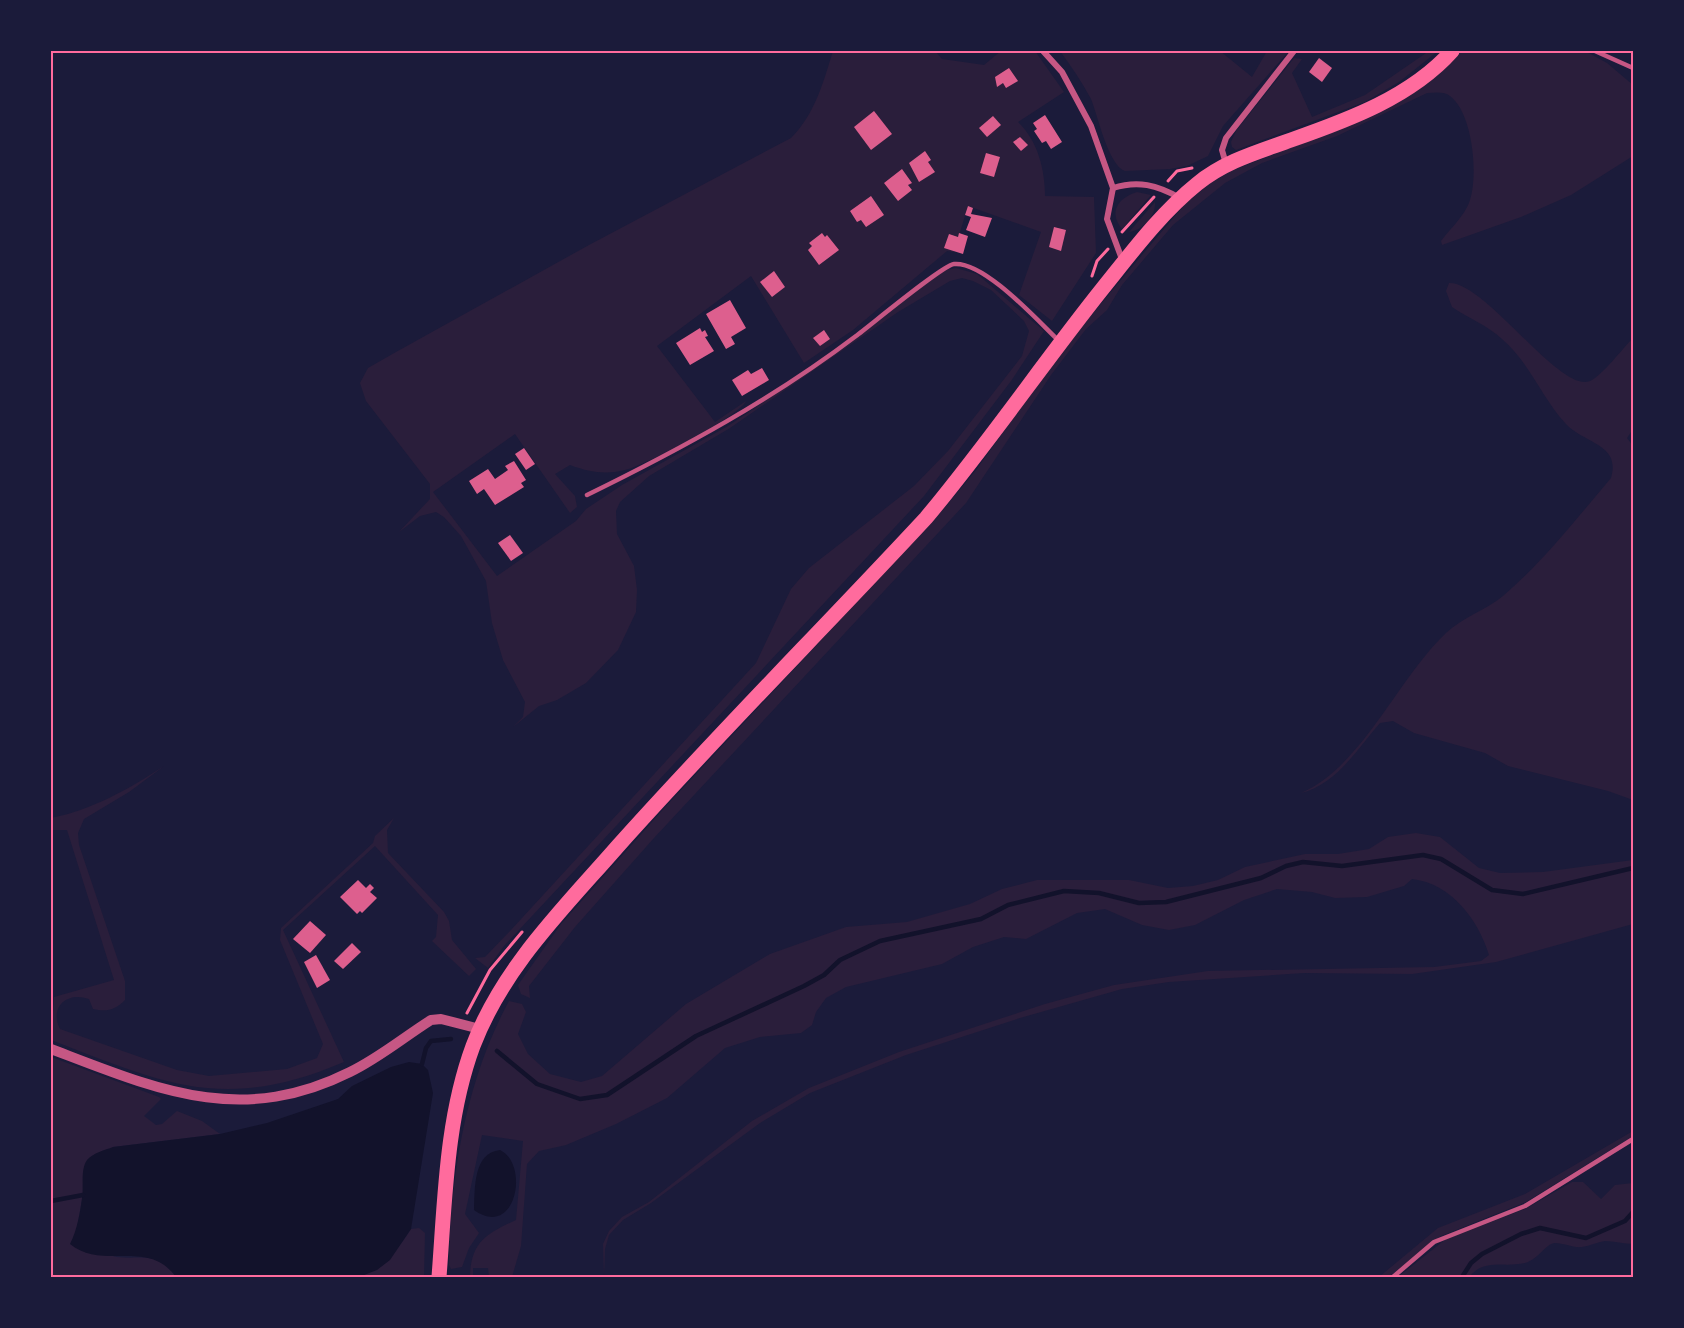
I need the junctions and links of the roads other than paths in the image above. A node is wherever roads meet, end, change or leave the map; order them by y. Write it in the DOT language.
graph roads {
  1 [pos="1043,51"];
  2 [pos="1294,51"];
  3 [pos="1452,51"];
  4 [pos="1595,51"];
  5 [pos="1633,68"];
  6 [pos="1226,165"];
  7 [pos="1113,188"];
  8 [pos="1181,198"];
  9 [pos="1124,262"];
  10 [pos="1060,341"];
  11 [pos="587,495"];
  12 [pos="480,1029"];
  13 [pos="51,1048"];
  14 [pos="1633,1139"];
  15 [pos="439,1277"];
  16 [pos="1393,1277"];
  1 -- 7 [label="street"];
  2 -- 6 [label="street"];
  3 -- 6 [label="main road"];
  4 -- 5 [label="lane"];
  6 -- 8 [label="main road"];
  7 -- 8 [label="street"];
  7 -- 9 [label="street"];
  8 -- 9 [label="main road"];
  9 -- 10 [label="main road"];
  10 -- 11 [label="lane"];
  10 -- 12 [label="main road"];
  12 -- 13 [label="street"];
  12 -- 15 [label="main road"];
  14 -- 16 [label="lane"];
}
